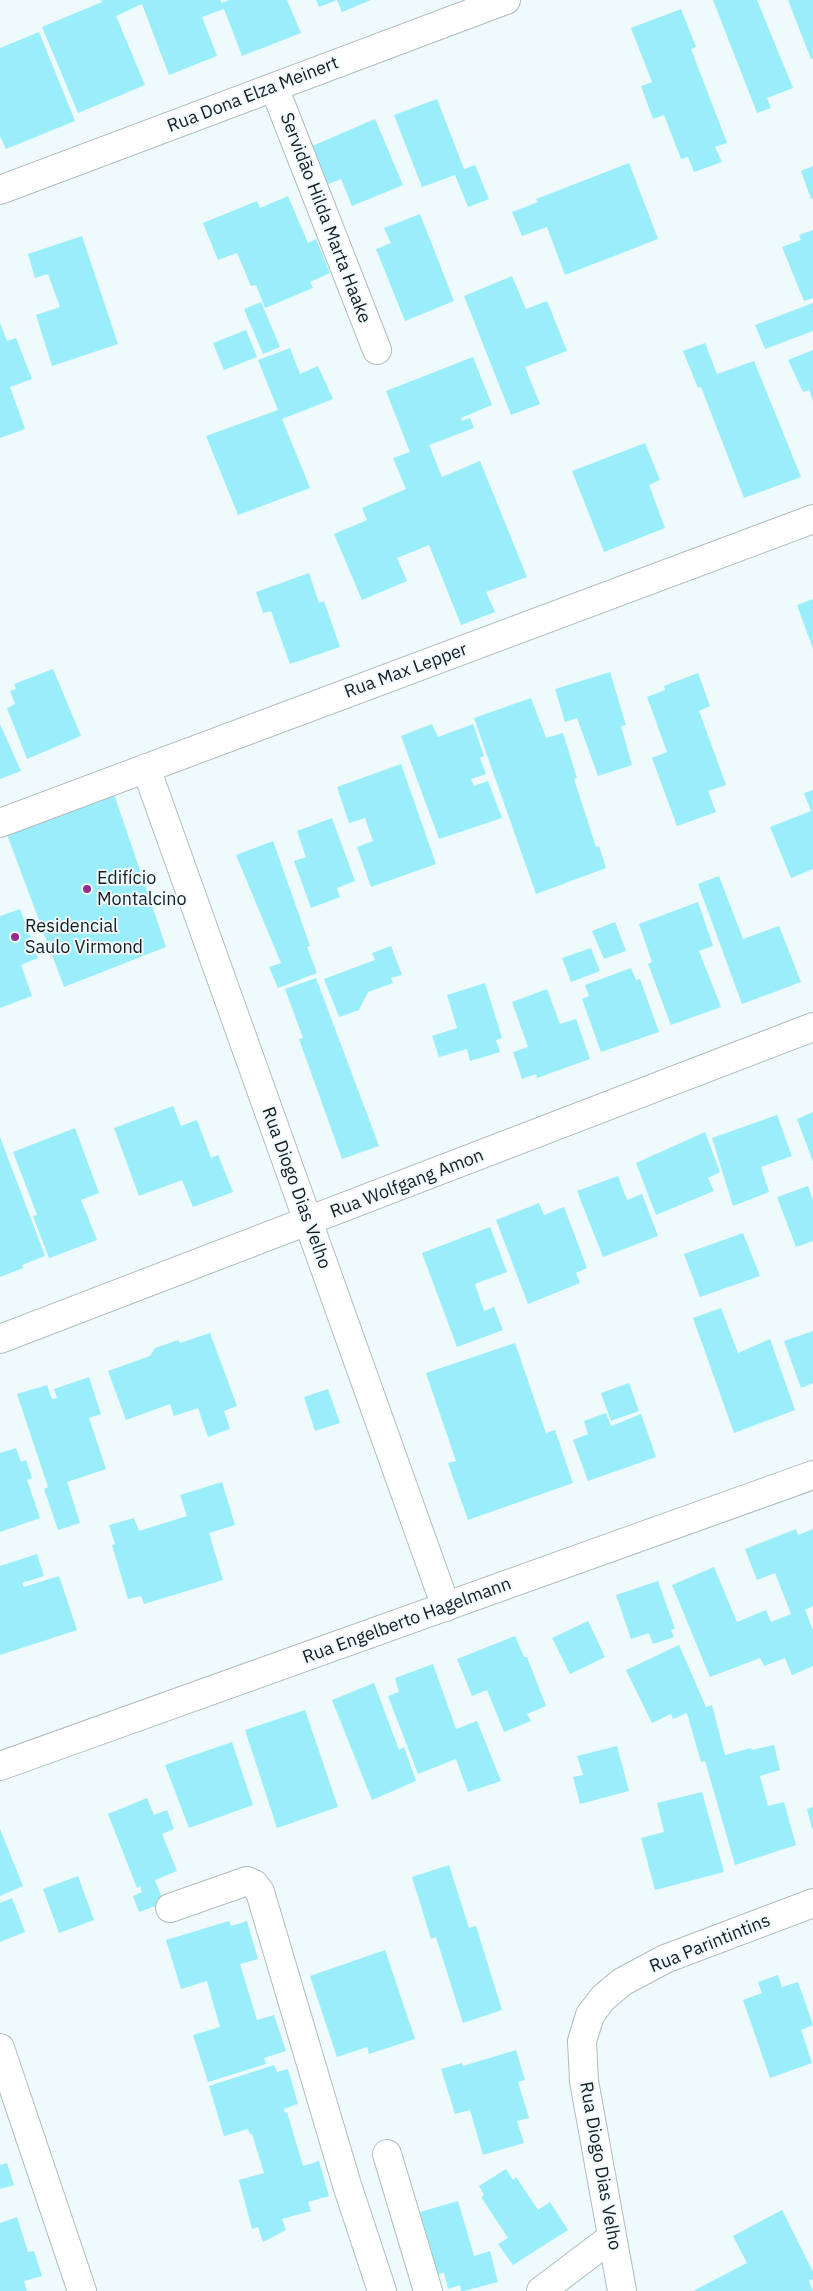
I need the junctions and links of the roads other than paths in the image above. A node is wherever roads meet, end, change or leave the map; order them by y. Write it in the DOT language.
graph roads {
  1 [pos="506,0"];
  2 [pos="274,87"];
  3 [pos="0,190"];
  4 [pos="377,350"];
  5 [pos="813,519"];
  6 [pos="146,768"];
  7 [pos="0,823"];
  8 [pos="813,1027"];
  9 [pos="308,1222"];
  10 [pos="0,1339"];
  11 [pos="813,1475"];
  12 [pos="446,1607"];
  13 [pos="0,1766"];
  14 [pos="813,1903"];
  15 [pos="170,1908"];
  16 [pos="582,2041"];
  17 [pos="0,2048"];
  18 [pos="387,2154"];
  19 [pos="611,2238"];
  20 [pos="82,2291"];
  21 [pos="382,2291"];
  22 [pos="428,2291"];
  23 [pos="541,2291"];
  24 [pos="622,2291"];
  1 -- 2 [label="street, Rua Dona Elza Meinert"];
  2 -- 3 [label="street, Rua Dona Elza Meinert"];
  2 -- 4 [label="street, Servidão Hilda Marta Haake"];
  5 -- 6 [label="street, Rua Max Lepper"];
  6 -- 7 [label="street, Rua Max Lepper"];
  6 -- 9 [label="street, Rua Diogo Dias Velho"];
  8 -- 9 [label="street, Rua Wolfgang Amon"];
  9 -- 10 [label="street, Rua Wolfgang Amon"];
  9 -- 12 [label="street, Rua Diogo Dias Velho"];
  11 -- 12 [label="street, Rua Engelberto Hagelmann"];
  12 -- 13 [label="street, Rua Engelberto Hagelmann"];
  14 -- 16 [label="street, Rua Parintintins"];
  15 -- 21 [label="street"];
  16 -- 19 [label="street, Rua Diogo Dias Velho"];
  17 -- 20 [label="street"];
  18 -- 22 [label="street"];
  19 -- 23 [label="street"];
  19 -- 24 [label="street, Rua Diogo Dias Velho"];
}
